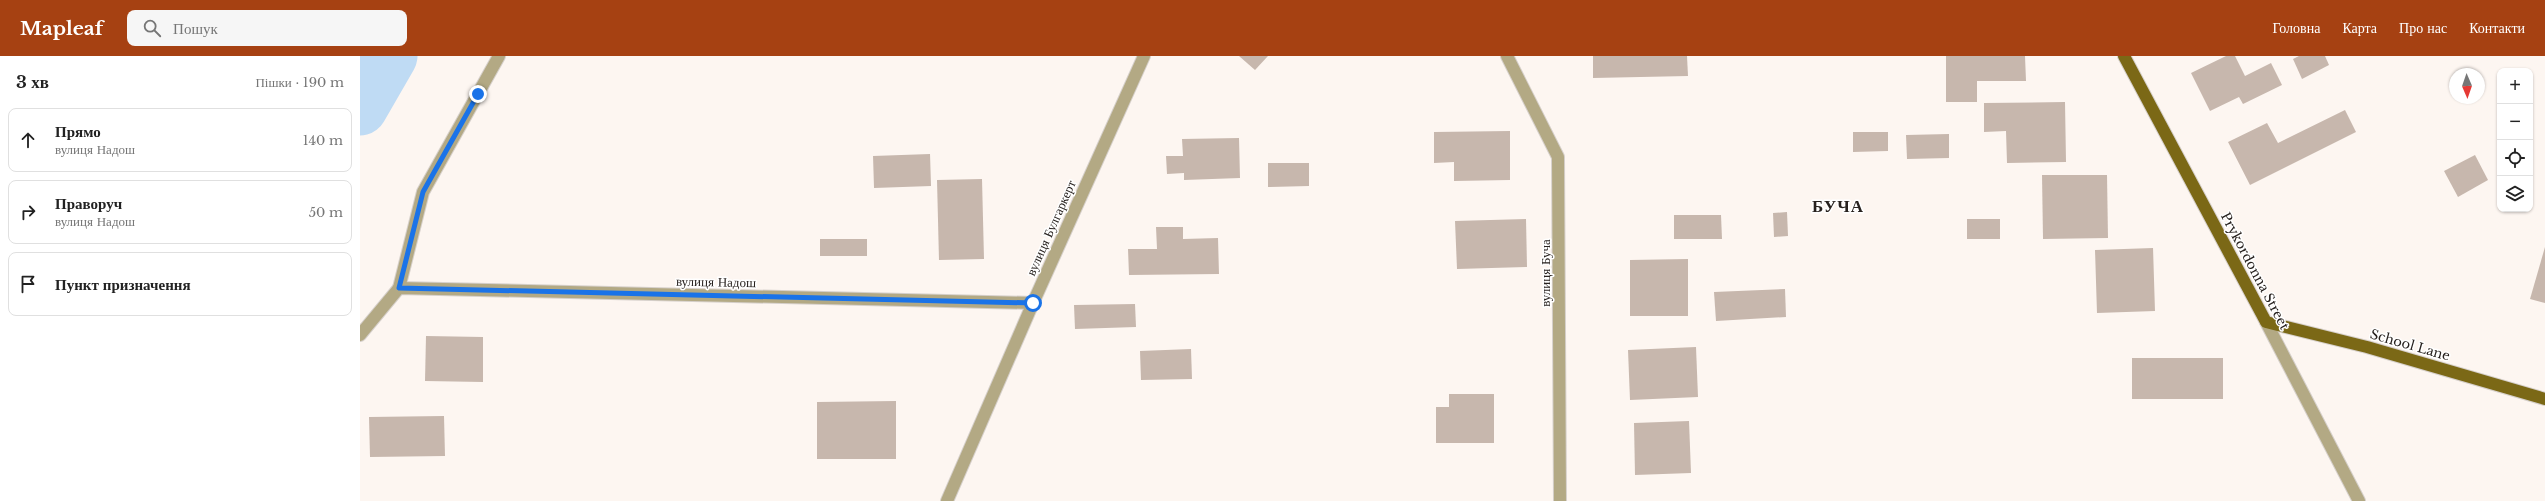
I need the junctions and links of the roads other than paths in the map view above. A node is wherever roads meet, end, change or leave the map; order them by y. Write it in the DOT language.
graph roads {
  1 [pos="499,56"];
  2 [pos="1144,56"];
  3 [pos="1507,56"];
  4 [pos="2124,56"];
  5 [pos="399,288"];
  6 [pos="1033,303"];
  7 [pos="2266,322"];
  8 [pos="360,335"];
  9 [pos="2545,399"];
  10 [pos="947,501"];
  11 [pos="1560,501"];
  12 [pos="2359,501"];
  1 -- 5 [label="street"];
  2 -- 6 [label="street, вулиця Булгаркерт"];
  3 -- 11 [label="street, вулиця Буча"];
  4 -- 7 [label="main road, Prykordonna Street"];
  5 -- 6 [label="street, вулиця Надош"];
  5 -- 8 [label="street"];
  6 -- 10 [label="street, вулиця Булгаркерт"];
  7 -- 9 [label="main road, School Lane"];
  7 -- 12 [label="street, Prykordonna Street"];
}
